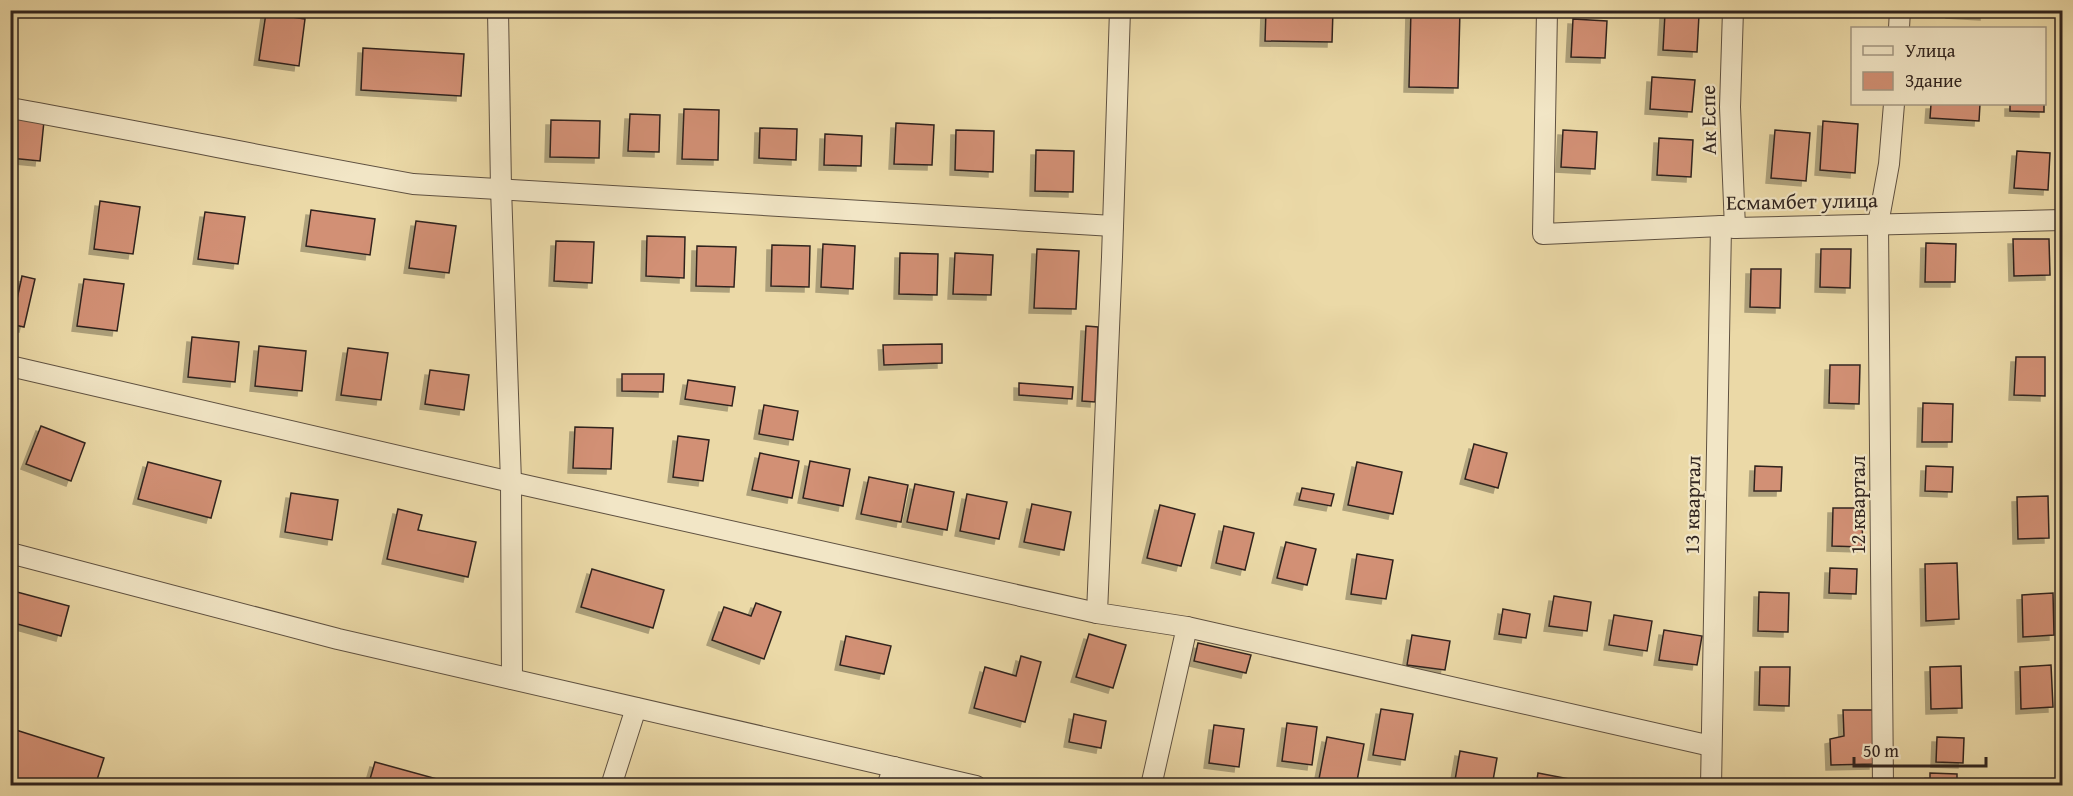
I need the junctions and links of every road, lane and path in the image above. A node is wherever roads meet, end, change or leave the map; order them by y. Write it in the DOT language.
graph roads {
  1 [pos="498,10"];
  2 [pos="1120,10"];
  3 [pos="1547,10"];
  4 [pos="1733,10"];
  5 [pos="1900,10"];
  6 [pos="1899,27"];
  7 [pos="1894,105"];
  8 [pos="10,108"];
  9 [pos="501,188"];
  10 [pos="2062,220"];
  11 [pos="1878,224"];
  12 [pos="1113,226"];
  13 [pos="1728,227"];
  14 [pos="10,366"];
  15 [pos="511,482"];
  16 [pos="10,553"];
  17 [pos="1097,613"];
  18 [pos="1187,627"];
  19 [pos="512,680"];
  20 [pos="636,708"];
  21 [pos="1711,746"];
  22 [pos="894,767"];
  23 [pos="611,786"];
  24 [pos="887,786"];
  25 [pos="976,786"];
  26 [pos="1151,786"];
  27 [pos="1712,786"];
  28 [pos="1883,786"];
  1 -- 9 [label="street"];
  2 -- 12 [label="street"];
  3 -- 13 [label="street, Есмамбет улица"];
  4 -- 13 [label="street, Ак Еспе"];
  5 -- 6 [label="street"];
  7 -- 11 [label="street"];
  8 -- 9 [label="street"];
  9 -- 12 [label="street"];
  9 -- 15 [label="street"];
  10 -- 11 [label="street, Есмамбет улица"];
  11 -- 13 [label="street, Есмамбет улица"];
  11 -- 28 [label="street, 12 квартал"];
  12 -- 17 [label="street"];
  13 -- 21 [label="street, 13 квартал"];
  14 -- 15 [label="street"];
  15 -- 17 [label="street"];
  15 -- 19 [label="street"];
  16 -- 19 [label="street"];
  17 -- 18 [label="street"];
  18 -- 21 [label="street"];
  18 -- 26 [label="street"];
  19 -- 20 [label="street"];
  20 -- 22 [label="street"];
  20 -- 23 [label="street"];
  21 -- 27 [label="street, 13 квартал"];
  22 -- 24 [label="street"];
  22 -- 25 [label="street"];
}
